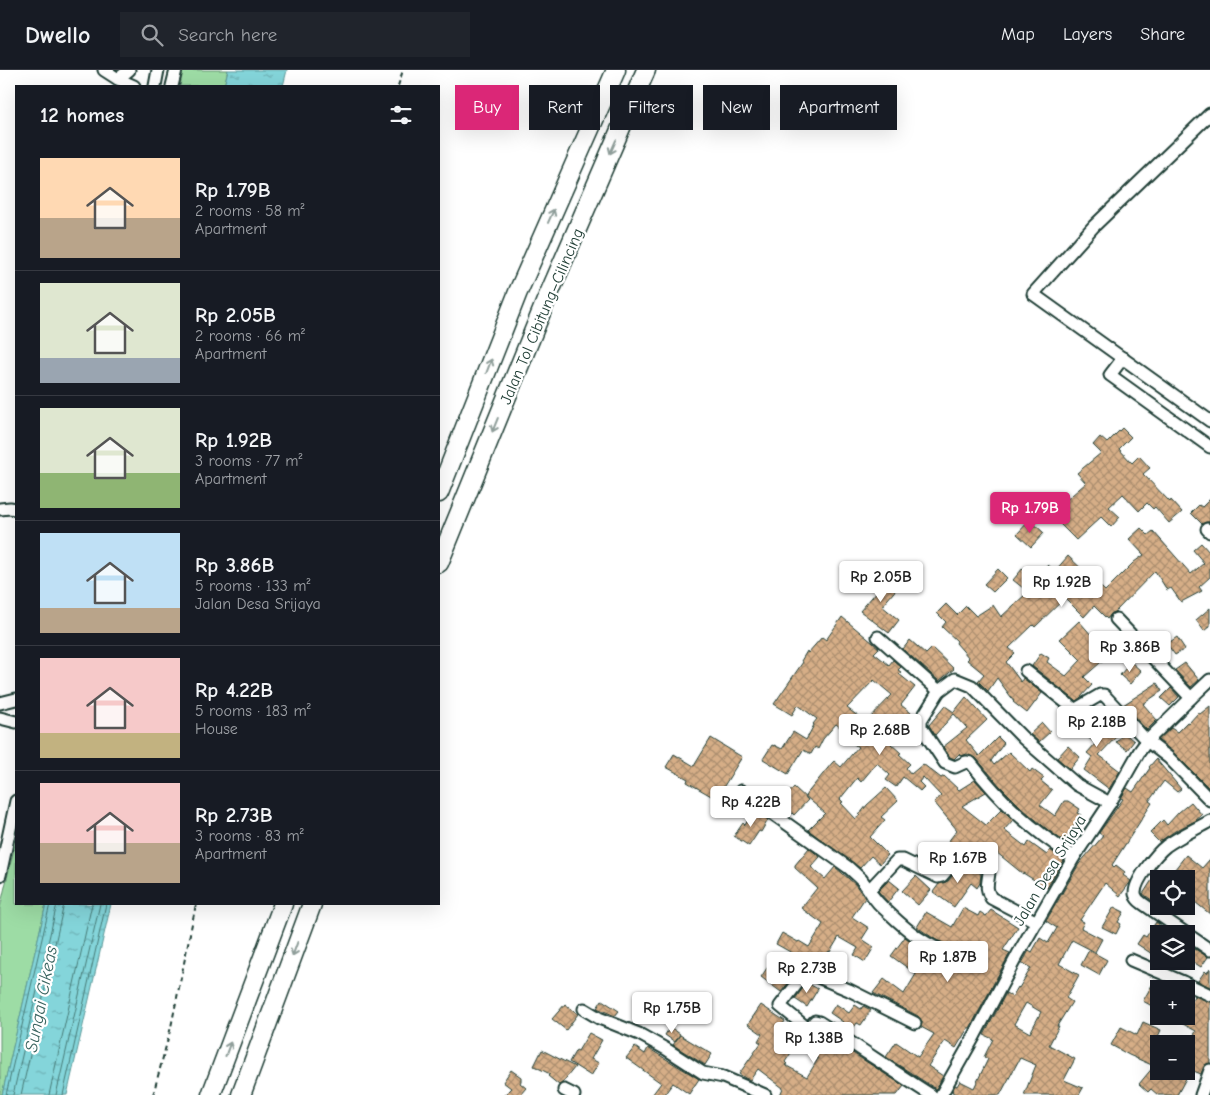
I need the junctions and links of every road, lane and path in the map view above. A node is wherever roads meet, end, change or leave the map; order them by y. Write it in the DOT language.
graph roads {
  1 [pos="104,70"];
  2 [pos="129,70"];
  3 [pos="158,70"];
  4 [pos="176,70"];
  5 [pos="403,70"];
  6 [pos="646,70"];
  7 [pos="613,75"];
  8 [pos="118,79"];
  9 [pos="132,85"];
  10 [pos="155,85"];
  11 [pos="172,85"];
  12 [pos="398,85"];
  13 [pos="1210,114"];
  14 [pos="1123,358"];
  15 [pos="1210,421"];
  16 [pos="1210,447"];
  17 [pos="440,489"];
  18 [pos="0,509"];
  19 [pos="15,509"];
  20 [pos="440,561"];
  21 [pos="1116,619"];
  22 [pos="878,637"];
  23 [pos="1026,671"];
  24 [pos="1210,680"];
  25 [pos="939,691"];
  26 [pos="1191,698"];
  27 [pos="15,699"];
  28 [pos="0,703"];
  29 [pos="0,718"];
  30 [pos="15,722"];
  31 [pos="1147,741"];
  32 [pos="741,791"];
  33 [pos="1210,800"];
  34 [pos="1110,803"];
  35 [pos="15,806"];
  36 [pos="1210,821"];
  37 [pos="1074,857"];
  38 [pos="0,875"];
  39 [pos="870,890"];
  40 [pos="196,905"];
  41 [pos="282,905"];
  42 [pos="312,905"];
  43 [pos="1037,922"];
  44 [pos="1210,950"];
  45 [pos="950,953"];
  46 [pos="1131,960"];
  47 [pos="784,961"];
  48 [pos="806,972"];
  49 [pos="1210,995"];
  50 [pos="584,1009"];
  51 [pos="915,1023"];
  52 [pos="1210,1070"];
  53 [pos="153,1095"];
  54 [pos="211,1095"];
  55 [pos="241,1095"];
  56 [pos="765,1095"];
  57 [pos="931,1095"];
  58 [pos="941,1095"];
  59 [pos="1202,1095"];
  1 -- 8 [label="street"];
  2 -- 8 [label="street"];
  3 -- 10 [label="street"];
  4 -- 11 [label="street"];
  5 -- 12 [label="path"];
  6 -- 20 [label="highway, Jalan Tol Cibitung–Cilincing, one-way"];
  17 -- 7 [label="highway, Jalan Tol Cibitung–Cilincing, one-way"];
  8 -- 9 [label="street"];
  13 -- 14 [label="street"];
  14 -- 15 [label="street"];
  14 -- 16 [label="street"];
  18 -- 19 [label="street"];
  21 -- 26 [label="street"];
  22 -- 25 [label="street"];
  23 -- 31 [label="street"];
  24 -- 26 [label="street, Jalan Desa Srijaya"];
  25 -- 34 [label="street"];
  25 -- 37 [label="street"];
  26 -- 31 [label="street, Jalan Desa Srijaya"];
  27 -- 28 [label="street"];
  29 -- 30 [label="street"];
  31 -- 33 [label="street"];
  31 -- 34 [label="street, Jalan Desa Srijaya"];
  32 -- 39 [label="street"];
  34 -- 37 [label="street, Jalan Desa Srijaya"];
  35 -- 38 [label="street"];
  36 -- 44 [label="street"];
  37 -- 43 [label="street, Jalan Desa Srijaya"];
  39 -- 43 [label="street"];
  39 -- 45 [label="street"];
  40 -- 53 [label="path"];
  54 -- 41 [label="highway, one-way"];
  42 -- 55 [label="highway, one-way"];
  43 -- 58 [label="street, Jalan Desa Srijaya"];
  46 -- 49 [label="street"];
  47 -- 48 [label="street"];
  48 -- 51 [label="street"];
  48 -- 57 [label="street"];
  50 -- 56 [label="street"];
  52 -- 59 [label="street"];
}
